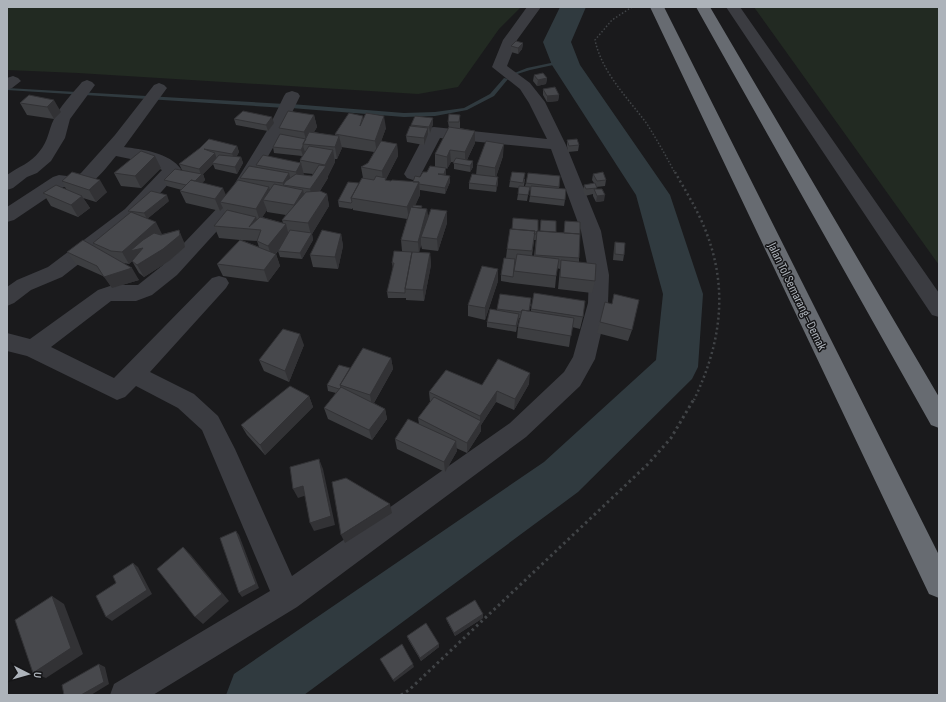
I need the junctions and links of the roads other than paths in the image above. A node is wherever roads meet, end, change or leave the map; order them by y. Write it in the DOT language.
graph roads {
  1 [pos="534,7"];
  2 [pos="657,7"];
  3 [pos="703,7"];
  4 [pos="733,7"];
  5 [pos="83,90"];
  6 [pos="155,94"];
  7 [pos="292,96"];
  8 [pos="558,145"];
  9 [pos="111,150"];
  10 [pos="413,174"];
  11 [pos="7,184"];
  12 [pos="7,199"];
  13 [pos="26,204"];
  14 [pos="7,216"];
  15 [pos="218,283"];
  16 [pos="7,298"];
  17 [pos="939,309"];
  18 [pos="7,342"];
  19 [pos="33,349"];
  20 [pos="134,374"];
  21 [pos="939,418"];
  22 [pos="939,584"];
  23 [pos="287,597"];
  24 [pos="125,695"];
  1 -- 8 [label="street"];
  2 -- 22 [label="highway, Jalan Tol Semarang–Demak"];
  3 -- 21 [label="highway"];
  4 -- 17 [label="street"];
  5 -- 11 [label="street"];
  6 -- 9 [label="street"];
  7 -- 19 [label="street"];
  8 -- 10 [label="street"];
  8 -- 23 [label="street"];
  9 -- 13 [label="street"];
  9 -- 16 [label="street"];
  12 -- 13 [label="street"];
  13 -- 14 [label="street"];
  15 -- 20 [label="street"];
  18 -- 19 [label="street"];
  19 -- 20 [label="street"];
  20 -- 23 [label="street"];
  23 -- 24 [label="street"];
}
